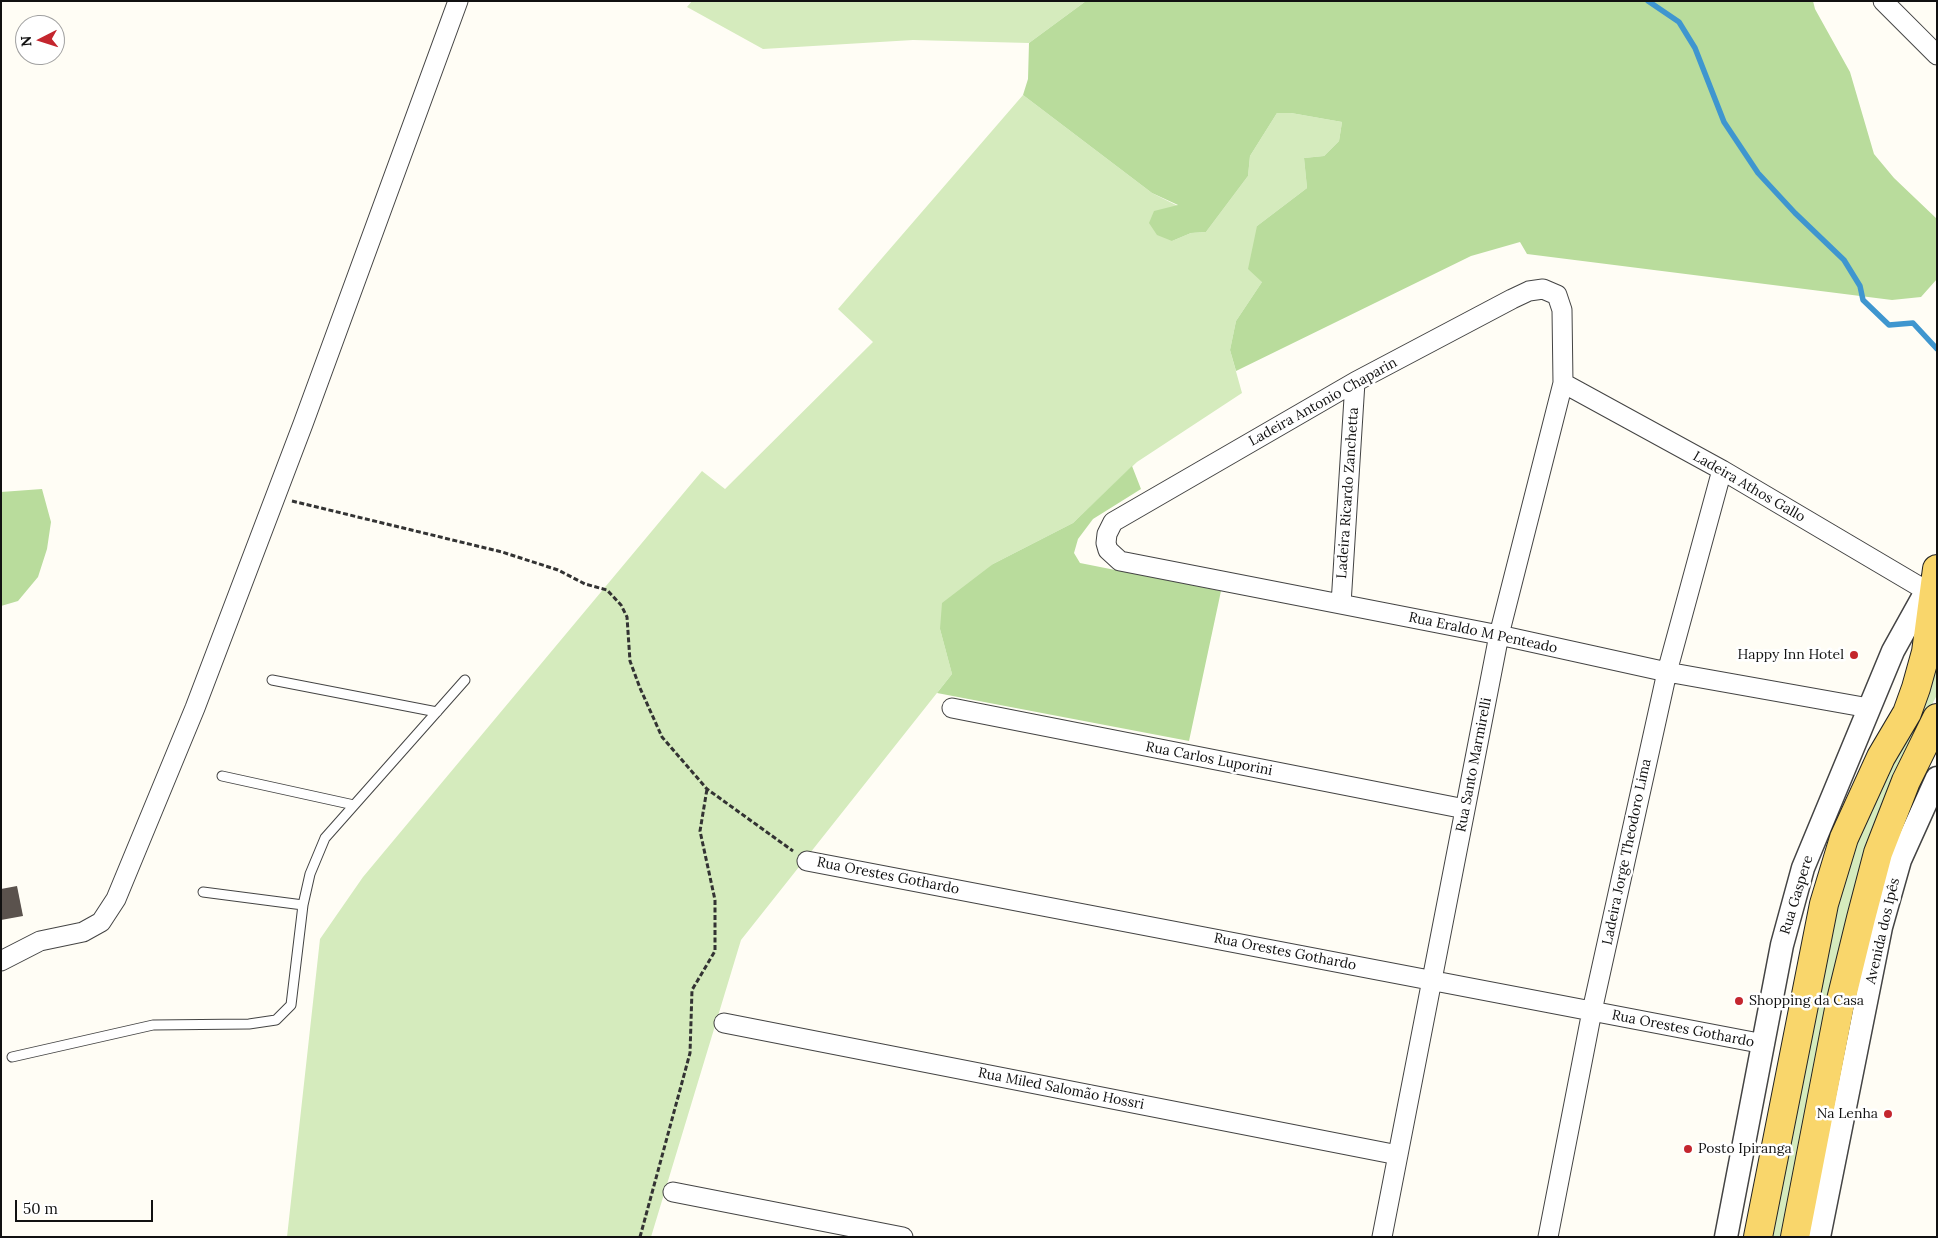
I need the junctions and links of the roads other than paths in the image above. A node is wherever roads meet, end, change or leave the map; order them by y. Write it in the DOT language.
graph roads {
  1 [pos="458,1"];
  2 [pos="1883,1"];
  3 [pos="1937,55"];
  4 [pos="1557,295"];
  5 [pos="1355,382"];
  6 [pos="1563,383"];
  7 [pos="1722,470"];
  8 [pos="1106,542"];
  9 [pos="1933,583"];
  10 [pos="1341,604"];
  11 [pos="1499,635"];
  12 [pos="1667,672"];
  13 [pos="272,680"];
  14 [pos="464,680"];
  15 [pos="952,708"];
  16 [pos="1869,708"];
  17 [pos="437,712"];
  18 [pos="1937,718"];
  19 [pos="222,776"];
  20 [pos="1937,778"];
  21 [pos="354,805"];
  22 [pos="1465,810"];
  23 [pos="807,861"];
  24 [pos="203,892"];
  25 [pos="303,906"];
  26 [pos="1,961"];
  27 [pos="1432,980"];
  28 [pos="1592,1011"];
  29 [pos="724,1023"];
  30 [pos="1764,1044"];
  31 [pos="12,1057"];
  32 [pos="1398,1155"];
  33 [pos="673,1192"];
  34 [pos="903,1237"];
  35 [pos="1382,1237"];
  36 [pos="1548,1237"];
  37 [pos="1726,1237"];
  38 [pos="1758,1237"];
  39 [pos="1795,1237"];
  40 [pos="1819,1237"];
  1 -- 26 [label="street"];
  2 -- 3 [label="street"];
  4 -- 5 [label="street, Ladeira Antonio Chaparin"];
  4 -- 6 [label="street, Rua Santo Marmirelli"];
  5 -- 8 [label="street, Ladeira Antonio Chaparin"];
  5 -- 10 [label="street, Ladeira Ricardo Zanchetta"];
  6 -- 7 [label="street, Ladeira Athos Gallo"];
  6 -- 11 [label="street, Rua Santo Marmirelli"];
  7 -- 9 [label="street, Ladeira Athos Gallo"];
  7 -- 12 [label="street, Ladeira Jorge Theodoro Lima"];
  8 -- 10 [label="street, Rua Eraldo M Penteado"];
  9 -- 16 [label="street, Rua Gaspere"];
  9 -- 38 [label="main road"];
  10 -- 11 [label="street, Rua Eraldo M Penteado"];
  11 -- 12 [label="street, Rua Eraldo M Penteado"];
  11 -- 22 [label="street, Rua Santo Marmirelli"];
  12 -- 16 [label="street, Rua Eraldo M Penteado"];
  12 -- 28 [label="street, Ladeira Jorge Theodoro Lima"];
  13 -- 17 [label="lane"];
  14 -- 17 [label="lane"];
  15 -- 22 [label="street, Rua Carlos Luporini"];
  16 -- 30 [label="street, Rua Gaspere"];
  17 -- 21 [label="lane"];
  18 -- 39 [label="main road"];
  19 -- 21 [label="lane"];
  20 -- 40 [label="street, Avenida dos Ipês"];
  21 -- 25 [label="lane"];
  22 -- 27 [label="street, Rua Santo Marmirelli"];
  23 -- 27 [label="street, Rua Orestes Gothardo"];
  24 -- 25 [label="lane"];
  25 -- 31 [label="lane"];
  27 -- 28 [label="street, Rua Orestes Gothardo"];
  27 -- 32 [label="street, Rua Santo Marmirelli"];
  28 -- 30 [label="street, Rua Orestes Gothardo"];
  28 -- 36 [label="street, Ladeira Jorge Theodoro Lima"];
  29 -- 32 [label="street, Rua Miled Salomão Hossri"];
  30 -- 37 [label="street, Rua Gaspere"];
  32 -- 35 [label="street, Rua Santo Marmirelli"];
  33 -- 34 [label="street"];
}
